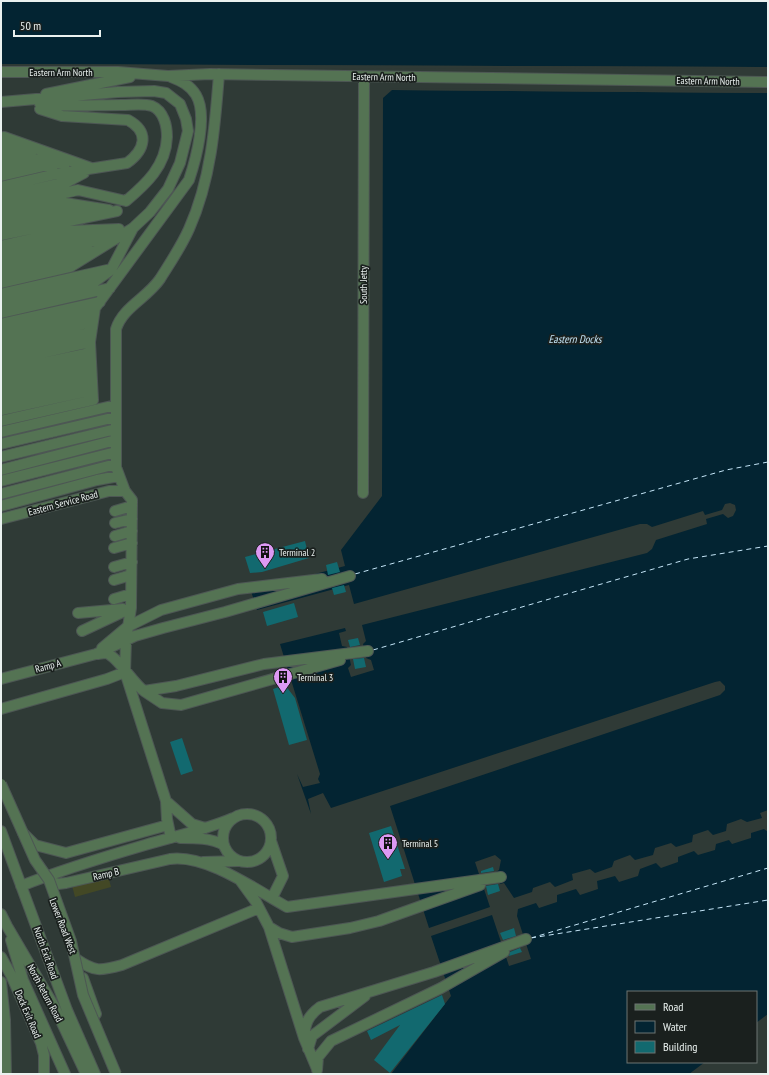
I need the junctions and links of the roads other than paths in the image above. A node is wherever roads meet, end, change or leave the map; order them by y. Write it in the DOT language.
graph roads {
  1 [pos="1,72"];
  2 [pos="219,74"];
  3 [pos="141,75"];
  4 [pos="168,76"];
  5 [pos="364,77"];
  6 [pos="768,82"];
  7 [pos="1,102"];
  8 [pos="17,102"];
  9 [pos="1,138"];
  10 [pos="1,148"];
  11 [pos="1,157"];
  12 [pos="1,166"];
  13 [pos="93,169"];
  14 [pos="1,176"];
  15 [pos="1,187"];
  16 [pos="1,197"];
  17 [pos="126,201"];
  18 [pos="1,207"];
  19 [pos="116,211"];
  20 [pos="1,216"];
  21 [pos="1,226"];
  22 [pos="133,228"];
  23 [pos="68,231"];
  24 [pos="1,235"];
  25 [pos="1,246"];
  26 [pos="1,255"];
  27 [pos="1,265"];
  28 [pos="111,270"];
  29 [pos="1,273"];
  30 [pos="1,283"];
  31 [pos="110,288"];
  32 [pos="1,294"];
  33 [pos="100,302"];
  34 [pos="1,304"];
  35 [pos="94,312"];
  36 [pos="1,313"];
  37 [pos="1,324"];
  38 [pos="1,333"];
  39 [pos="1,342"];
  40 [pos="1,352"];
  41 [pos="91,357"];
  42 [pos="1,362"];
  43 [pos="1,372"];
  44 [pos="1,381"];
  45 [pos="1,391"];
  46 [pos="1,401"];
  47 [pos="1,410"];
  48 [pos="1,421"];
  49 [pos="1,432"];
  50 [pos="1,438"];
  51 [pos="116,441"];
  52 [pos="1,444"];
  53 [pos="1,450"];
  54 [pos="1,457"];
  55 [pos="1,463"];
  56 [pos="1,470"];
  57 [pos="1,475"];
  58 [pos="1,481"];
  59 [pos="1,488"];
  60 [pos="125,491"];
  61 [pos="363,493"];
  62 [pos="1,494"];
  63 [pos="1,500"];
  64 [pos="1,506"];
  65 [pos="1,520"];
  66 [pos="132,547"];
  67 [pos="115,551"];
  68 [pos="131,608"];
  69 [pos="80,622"];
  70 [pos="127,627"];
  71 [pos="126,640"];
  72 [pos="96,654"];
  73 [pos="125,672"];
  74 [pos="1,679"];
  75 [pos="144,691"];
  76 [pos="1,709"];
  77 [pos="1,781"];
  78 [pos="1,784"];
  79 [pos="166,801"];
  80 [pos="233,818"];
  81 [pos="168,825"];
  82 [pos="205,828"];
  83 [pos="19,829"];
  84 [pos="1,831"];
  85 [pos="171,838"];
  86 [pos="271,841"];
  87 [pos="224,845"];
  88 [pos="239,860"];
  89 [pos="196,862"];
  90 [pos="47,878"];
  91 [pos="239,879"];
  92 [pos="21,886"];
  93 [pos="272,898"];
  94 [pos="259,908"];
  95 [pos="1,914"];
  96 [pos="7,926"];
  97 [pos="269,927"];
  98 [pos="1,957"];
  99 [pos="76,959"];
  100 [pos="1,982"];
  101 [pos="373,991"];
  102 [pos="304,1038"];
  103 [pos="6,1041"];
  104 [pos="308,1049"];
  105 [pos="1,1056"];
  106 [pos="318,1072"];
  107 [pos="6,1074"];
  108 [pos="44,1074"];
  109 [pos="65,1074"];
  110 [pos="86,1074"];
  111 [pos="95,1074"];
  112 [pos="116,1074"];
  113 [pos="121,1074"];
  1 -- 3 [label="lane, Eastern Arm North"];
  2 -- 4 [label="lane, Eastern Arm North"];
  2 -- 5 [label="lane, Eastern Arm North"];
  2 -- 51 [label="lane"];
  3 -- 4 [label="lane, Eastern Arm North"];
  3 -- 8 [label="lane"];
  4 -- 31 [label="lane"];
  5 -- 6 [label="lane, Eastern Arm North"];
  5 -- 61 [label="lane, South Jetty"];
  7 -- 8 [label="lane"];
  8 -- 13 [label="lane"];
  8 -- 17 [label="lane"];
  8 -- 22 [label="lane"];
  9 -- 13 [label="lane"];
  10 -- 13 [label="lane"];
  11 -- 13 [label="lane"];
  12 -- 13 [label="lane"];
  13 -- 14 [label="lane"];
  13 -- 15 [label="lane"];
  13 -- 16 [label="lane"];
  17 -- 18 [label="lane"];
  17 -- 19 [label="lane"];
  19 -- 20 [label="lane"];
  19 -- 21 [label="lane"];
  19 -- 23 [label="lane"];
  19 -- 24 [label="lane"];
  22 -- 23 [label="lane"];
  22 -- 26 [label="lane"];
  22 -- 27 [label="lane"];
  22 -- 28 [label="lane"];
  22 -- 29 [label="lane"];
  22 -- 30 [label="lane"];
  23 -- 25 [label="lane"];
  28 -- 32 [label="lane"];
  28 -- 34 [label="lane"];
  31 -- 33 [label="lane"];
  31 -- 36 [label="lane"];
  33 -- 35 [label="lane"];
  33 -- 37 [label="lane"];
  35 -- 38 [label="lane"];
  35 -- 41 [label="lane"];
  39 -- 41 [label="lane"];
  40 -- 41 [label="lane"];
  41 -- 42 [label="lane"];
  41 -- 43 [label="lane"];
  41 -- 44 [label="lane"];
  41 -- 45 [label="lane"];
  41 -- 46 [label="lane"];
  41 -- 47 [label="lane"];
  41 -- 48 [label="lane"];
  49 -- 51 [label="lane"];
  50 -- 51 [label="lane"];
  51 -- 52 [label="lane"];
  51 -- 53 [label="lane"];
  51 -- 54 [label="lane"];
  51 -- 55 [label="lane"];
  51 -- 56 [label="lane"];
  51 -- 57 [label="lane"];
  51 -- 58 [label="lane"];
  51 -- 59 [label="lane"];
  51 -- 60 [label="lane"];
  51 -- 62 [label="lane"];
  51 -- 63 [label="lane"];
  51 -- 64 [label="lane"];
  60 -- 65 [label="lane, Eastern Service Road"];
  60 -- 66 [label="lane"];
  66 -- 67 [label="lane"];
  66 -- 67 [label="lane"];
  66 -- 67 [label="lane"];
  66 -- 67 [label="lane"];
  66 -- 67 [label="lane"];
  66 -- 68 [label="lane"];
  68 -- 69 [label="lane"];
  68 -- 70 [label="lane"];
  70 -- 71 [label="lane"];
  70 -- 71 [label="lane, Ramp A"];
  70 -- 72 [label="lane"];
  71 -- 72 [label="lane, Ramp A"];
  71 -- 73 [label="lane"];
  72 -- 73 [label="lane"];
  72 -- 74 [label="lane, Ramp A"];
  73 -- 75 [label="lane"];
  73 -- 76 [label="lane"];
  73 -- 79 [label="lane"];
  75 -- 75 [label="lane"];
  77 -- 83 [label="lane, Lower Road West"];
  78 -- 90 [label="lane, bridge"];
  79 -- 81 [label="lane"];
  79 -- 82 [label="lane"];
  80 -- 82 [label="lane"];
  80 -- 86 [label="lane"];
  80 -- 87 [label="lane"];
  81 -- 83 [label="lane"];
  81 -- 85 [label="lane"];
  82 -- 85 [label="lane"];
  83 -- 90 [label="lane, Lower Road West"];
  84 -- 92 [label="lane, North Exit Road"];
  85 -- 87 [label="lane"];
  85 -- 90 [label="lane"];
  86 -- 88 [label="lane"];
  86 -- 93 [label="lane"];
  87 -- 88 [label="lane"];
  88 -- 89 [label="lane"];
  89 -- 90 [label="lane, Ramp B"];
  89 -- 91 [label="lane"];
  90 -- 92 [label="lane"];
  90 -- 99 [label="lane, Lower Road West"];
  90 -- 112 [label="lane, bridge"];
  91 -- 93 [label="lane"];
  91 -- 94 [label="lane"];
  92 -- 111 [label="lane, North Exit Road"];
  93 -- 97 [label="lane"];
  94 -- 97 [label="lane"];
  94 -- 99 [label="lane"];
  95 -- 96 [label="lane, North Return Road"];
  96 -- 109 [label="lane"];
  96 -- 110 [label="lane, North Return Road"];
  97 -- 102 [label="lane"];
  98 -- 108 [label="lane, Dock Exit Road"];
  99 -- 113 [label="lane, Lower Road West"];
  100 -- 103 [label="lane"];
  101 -- 102 [label="lane"];
  101 -- 104 [label="lane"];
  101 -- 106 [label="lane"];
  102 -- 104 [label="lane"];
  103 -- 105 [label="lane"];
  103 -- 107 [label="lane"];
  104 -- 106 [label="lane"];
}
